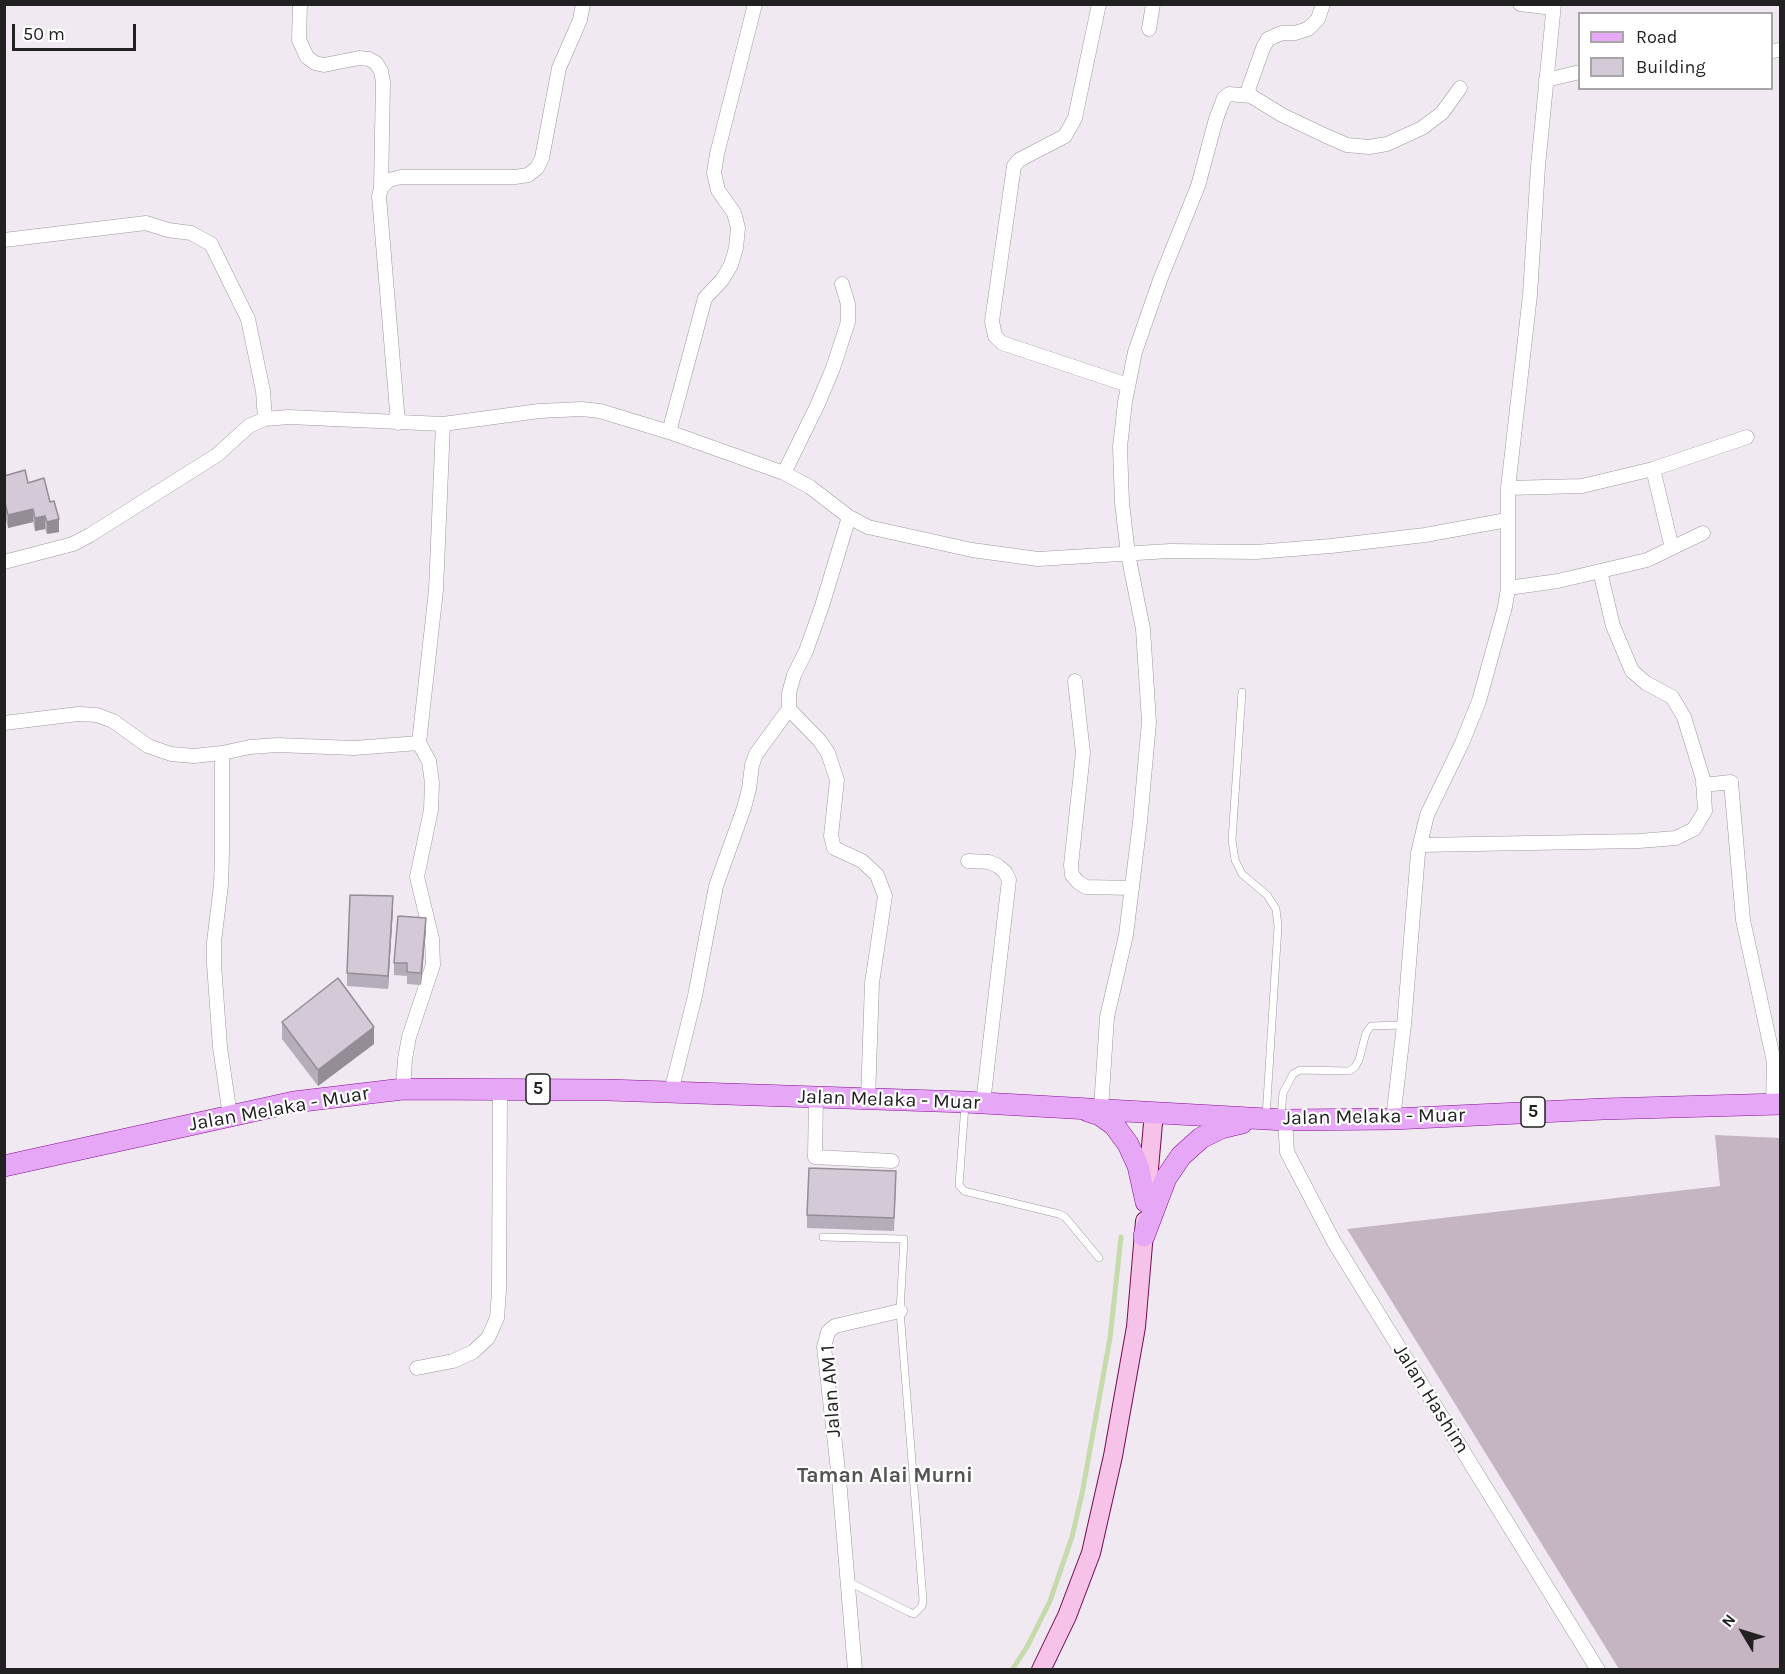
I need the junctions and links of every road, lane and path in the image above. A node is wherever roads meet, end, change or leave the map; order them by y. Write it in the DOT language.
graph roads {
  1 [pos="300,4"];
  2 [pos="583,4"];
  3 [pos="755,4"];
  4 [pos="1099,4"];
  5 [pos="1153,4"];
  6 [pos="1323,4"];
  7 [pos="1520,4"];
  8 [pos="1554,6"];
  9 [pos="1149,29"];
  10 [pos="1578,72"];
  11 [pos="1546,80"];
  12 [pos="1460,88"];
  13 [pos="1251,96"];
  14 [pos="381,188"];
  15 [pos="4,240"];
  16 [pos="842,284"];
  17 [pos="1128,385"];
  18 [pos="265,419"];
  19 [pos="398,423"];
  20 [pos="442,424"];
  21 [pos="669,432"];
  22 [pos="1747,437"];
  23 [pos="1653,469"];
  24 [pos="784,473"];
  25 [pos="1508,488"];
  26 [pos="849,517"];
  27 [pos="1507,520"];
  28 [pos="1703,533"];
  29 [pos="1672,548"];
  30 [pos="1128,554"];
  31 [pos="4,562"];
  32 [pos="1600,571"];
  33 [pos="1508,588"];
  34 [pos="1075,681"];
  35 [pos="1242,692"];
  36 [pos="789,709"];
  37 [pos="4,723"];
  38 [pos="419,743"];
  39 [pos="222,753"];
  40 [pos="1703,785"];
  41 [pos="1420,845"];
  42 [pos="968,861"];
  43 [pos="1132,888"];
  44 [pos="1404,1026"];
  45 [pos="403,1089"];
  46 [pos="500,1089"];
  47 [pos="671,1092"];
  48 [pos="1269,1092"];
  49 [pos="1283,1093"];
  50 [pos="816,1097"];
  51 [pos="868,1099"];
  52 [pos="974,1103"];
  53 [pos="1777,1104"];
  54 [pos="1090,1109"];
  55 [pos="1154,1112"];
  56 [pos="230,1116"];
  57 [pos="1273,1119"];
  58 [pos="1393,1119"];
  59 [pos="892,1161"];
  60 [pos="4,1166"];
  61 [pos="1146,1202"];
  62 [pos="1144,1236"];
  63 [pos="823,1237"];
  64 [pos="1099,1258"];
  65 [pos="900,1311"];
  66 [pos="417,1368"];
  67 [pos="846,1581"];
  68 [pos="855,1670"];
  69 [pos="1041,1670"];
  70 [pos="1599,1670"];
  1 -- 14 [label="street"];
  2 -- 14 [label="street"];
  3 -- 21 [label="street"];
  4 -- 17 [label="street"];
  5 -- 9 [label="street"];
  6 -- 13 [label="street"];
  7 -- 8 [label="street"];
  8 -- 11 [label="street"];
  10 -- 11 [label="street"];
  11 -- 25 [label="street"];
  12 -- 13 [label="street"];
  13 -- 17 [label="street"];
  14 -- 19 [label="street"];
  15 -- 18 [label="street"];
  16 -- 24 [label="street"];
  17 -- 30 [label="street"];
  18 -- 19 [label="street"];
  18 -- 31 [label="street"];
  19 -- 20 [label="street"];
  20 -- 21 [label="street"];
  20 -- 38 [label="street"];
  21 -- 24 [label="street"];
  22 -- 23 [label="street"];
  23 -- 25 [label="street"];
  23 -- 29 [label="street"];
  24 -- 26 [label="street"];
  25 -- 27 [label="street"];
  26 -- 30 [label="street"];
  26 -- 36 [label="street"];
  27 -- 30 [label="street"];
  27 -- 33 [label="street"];
  28 -- 29 [label="street"];
  29 -- 32 [label="street"];
  30 -- 43 [label="street"];
  32 -- 33 [label="street"];
  32 -- 40 [label="street"];
  33 -- 41 [label="street"];
  34 -- 43 [label="street"];
  35 -- 48 [label="lane"];
  36 -- 47 [label="street"];
  36 -- 51 [label="street"];
  37 -- 39 [label="street"];
  38 -- 39 [label="street"];
  38 -- 45 [label="street"];
  39 -- 56 [label="street"];
  40 -- 41 [label="street"];
  40 -- 53 [label="street"];
  41 -- 44 [label="street"];
  42 -- 52 [label="street"];
  43 -- 54 [label="street"];
  44 -- 49 [label="lane"];
  44 -- 58 [label="street"];
  45 -- 46 [label="main road, Jalan Melaka - Muar / 5"];
  45 -- 56 [label="main road, Jalan Melaka - Muar / 5"];
  46 -- 47 [label="main road, Jalan Melaka - Muar / 5"];
  46 -- 66 [label="street"];
  47 -- 50 [label="main road, Jalan Melaka - Muar / 5"];
  48 -- 49 [label="lane"];
  48 -- 57 [label="lane"];
  49 -- 57 [label="lane"];
  50 -- 51 [label="main road, Jalan Melaka - Muar / 5"];
  50 -- 59 [label="street"];
  51 -- 52 [label="main road, Jalan Melaka - Muar / 5"];
  52 -- 54 [label="main road, Jalan Melaka - Muar / 5"];
  52 -- 64 [label="lane"];
  53 -- 58 [label="main road, Jalan Melaka - Muar / 5"];
  54 -- 55 [label="main road, Jalan Melaka - Muar / 5"];
  54 -- 61 [label="main road"];
  55 -- 57 [label="main road, Jalan Melaka - Muar / 5"];
  55 -- 61 [label="main road"];
  56 -- 60 [label="main road, Jalan Melaka - Muar / 5"];
  57 -- 58 [label="main road, Jalan Melaka - Muar / 5"];
  57 -- 62 [label="main road"];
  57 -- 70 [label="street, Jalan Hashim"];
  61 -- 62 [label="main road"];
  62 -- 69 [label="main road"];
  63 -- 65 [label="lane"];
  65 -- 67 [label="street, Jalan AM 1"];
  65 -- 67 [label="lane"];
  67 -- 68 [label="street, Jalan AM 1"];
}
